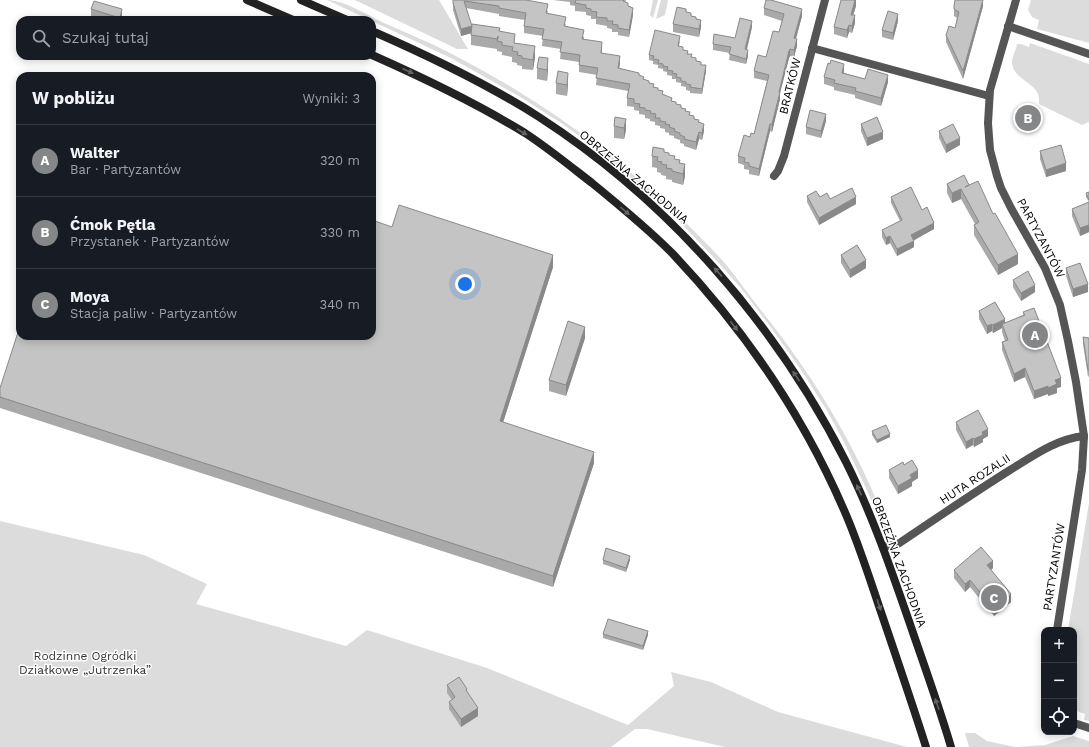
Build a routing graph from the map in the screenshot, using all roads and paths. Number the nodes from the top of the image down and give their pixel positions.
1 (247, 0) edge
2 (301, 0) edge
3 (825, 0) edge
4 (1016, 0) edge
5 (284, 16) edge
6 (338, 16) edge
7 (1008, 26) junction
8 (376, 33) edge
9 (812, 48) junction
10 (1089, 54) edge
11 (376, 57) edge
12 (989, 96) junction
13 (774, 176) dead end
14 (1084, 436) junction
15 (883, 547) junction
16 (1057, 627) edge
17 (1077, 724) edge
18 (1089, 728) edge
19 (950, 744) edge
20 (926, 747) edge

1 - 5 street
2 - 6 street
3 - 9 street, BRATKÓW
4 - 7 street, PARTYZANTÓW
7 - 10 street
7 - 12 street, PARTYZANTÓW
15 -> 8 street, OBRZEŻNA ZACHODNIA
9 - 12 street
9 - 13 street, BRATKÓW
11 -> 20 street
12 - 14 street, PARTYZANTÓW
14 - 15 street, HUTA ROZALII
14 - 16 street, PARTYZANTÓW
19 -> 15 street, OBRZEŻNA ZACHODNIA
17 - 18 street

